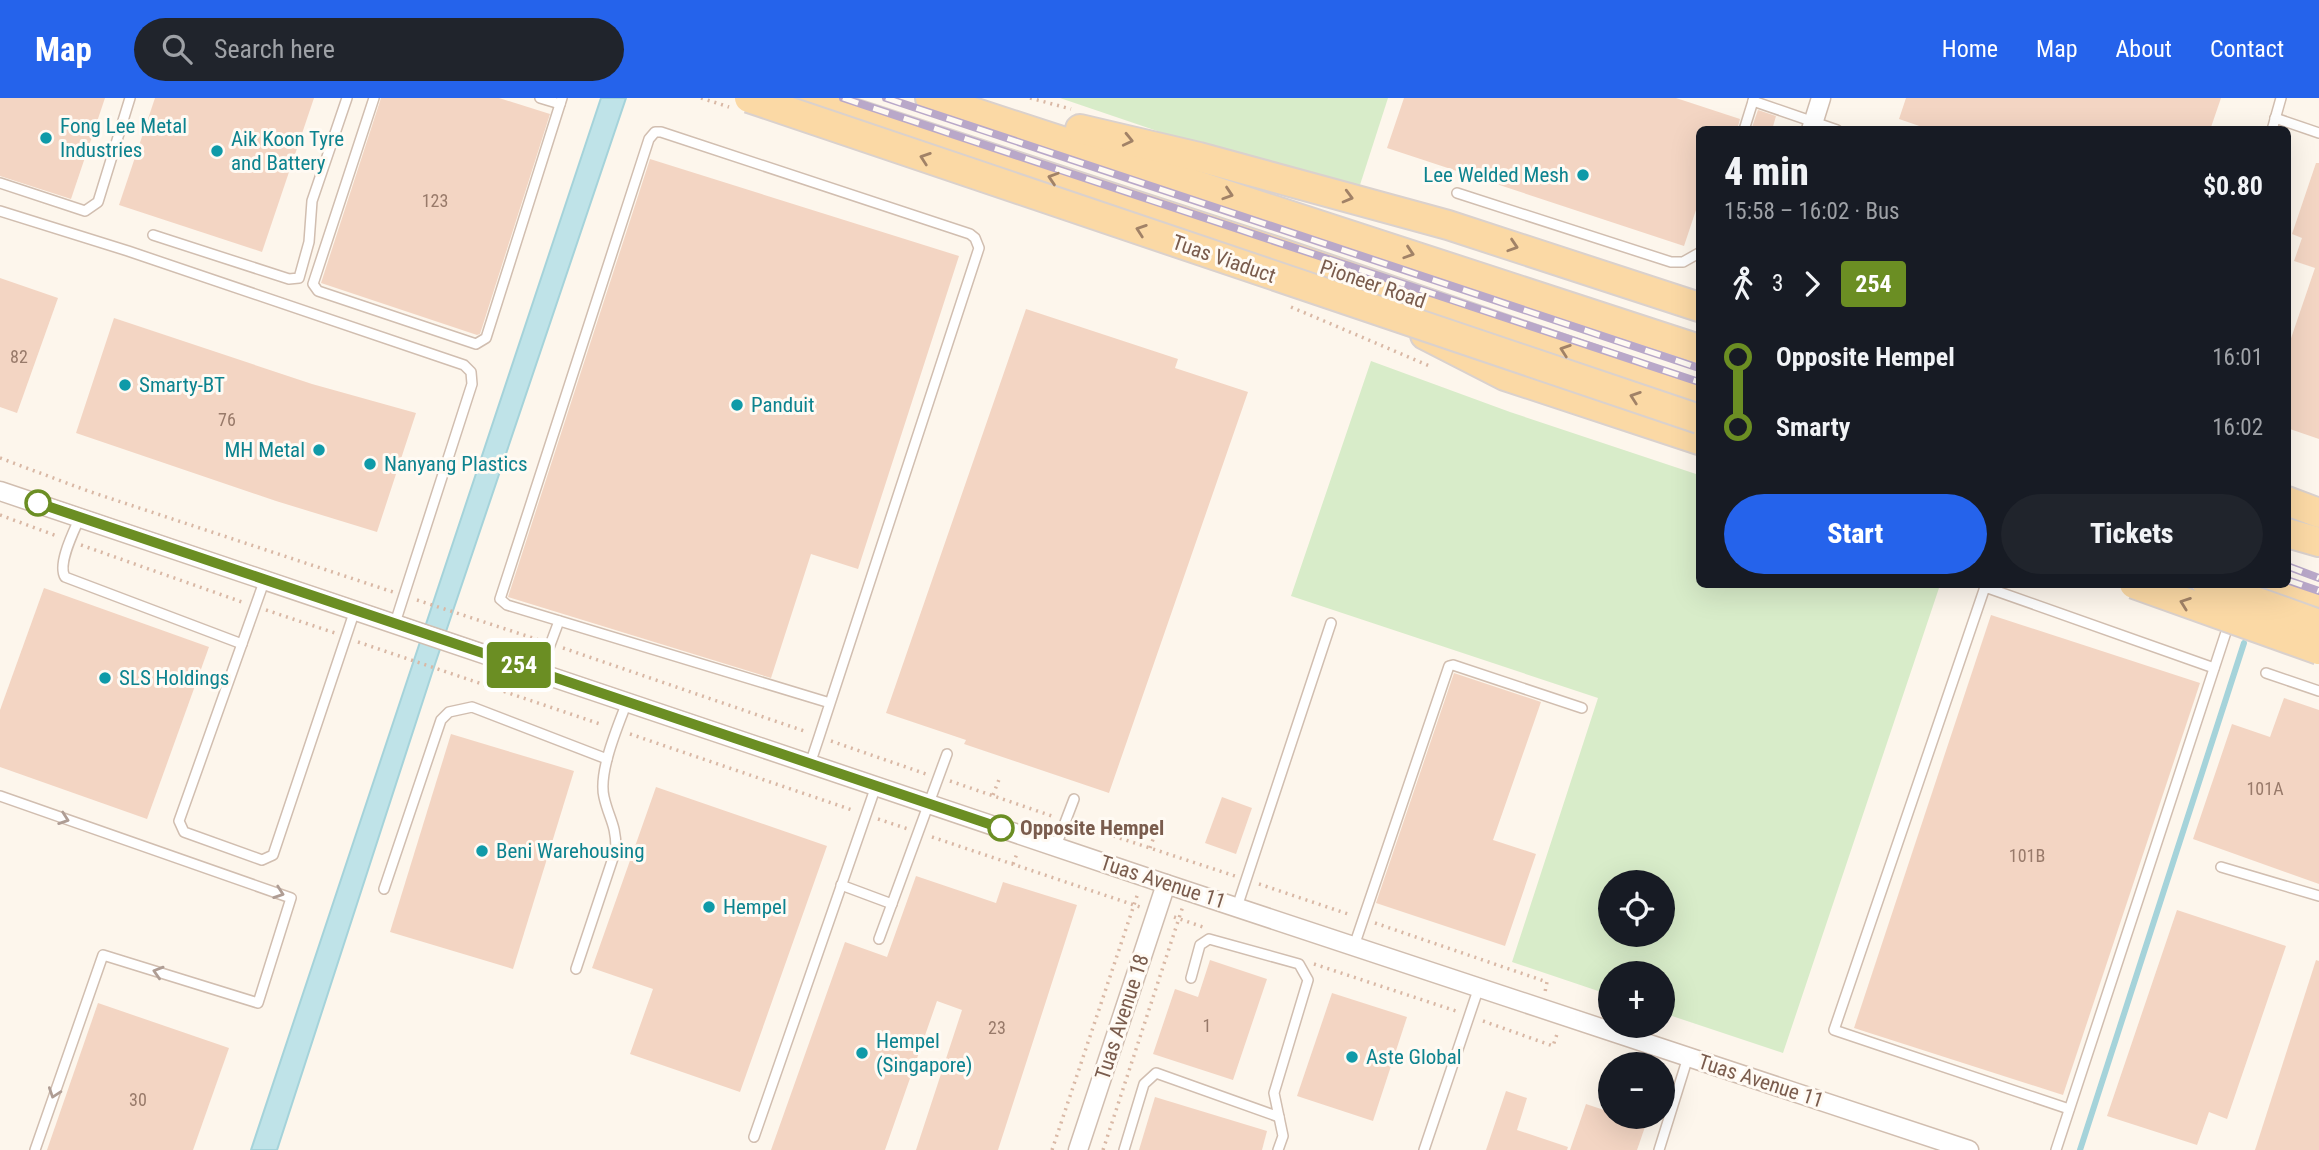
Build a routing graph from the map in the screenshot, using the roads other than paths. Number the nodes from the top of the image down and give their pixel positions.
1 (130, 98) edge
2 (347, 98) edge
3 (374, 98) edge
4 (541, 98) edge
5 (749, 98) edge
6 (807, 98) edge
7 (930, 98) edge
8 (966, 98) edge
9 (1821, 98) edge
10 (2281, 98) edge
11 (1753, 99) edge
12 (561, 101) edge
13 (2275, 118) junction
14 (1745, 126) edge
15 (1812, 126) edge
16 (2273, 126) edge
17 (2319, 133) edge
18 (0, 183) edge
19 (1457, 193) dead end
20 (0, 211) edge
21 (153, 235) dead end
22 (1281, 253) junction
23 (1696, 255) edge
24 (1696, 305) edge
25 (1696, 348) edge
26 (1696, 395) edge
27 (1696, 418) edge
28 (1696, 439) edge
29 (0, 491) edge
30 (2291, 502) edge
31 (2319, 513) edge
32 (80, 517) junction
33 (2291, 534) edge
34 (2319, 542) edge
35 (265, 579) junction
36 (1985, 588) edge
37 (1988, 588) edge
38 (2145, 588) edge
39 (2218, 588) edge
40 (2240, 588) edge
41 (2260, 588) edge
42 (2319, 609) edge
43 (355, 610) junction
44 (559, 621) junction
45 (395, 623) junction
46 (1331, 624) dead end
47 (2319, 624) edge
48 (242, 644) junction
49 (2319, 650) edge
50 (2214, 667) junction
51 (540, 672) junction
52 (2266, 673) dead end
53 (2319, 691) edge
54 (626, 702) junction
55 (830, 703) junction
56 (1582, 708) dead end
57 (947, 754) dead end
58 (607, 759) junction
59 (810, 764) junction
60 (876, 786) junction
61 (0, 796) edge
62 (1073, 799) dead end
63 (930, 804) junction
64 (1056, 846) junction
65 (2221, 867) dead end
66 (1166, 884) junction
67 (841, 886) junction
68 (384, 889) dead end
69 (2319, 896) edge
70 (892, 904) junction
71 (1237, 907) junction
72 (879, 939) dead end
73 (1354, 946) junction
74 (576, 969) dead end
75 (1191, 978) dead end
76 (1479, 987) junction
77 (1688, 1057) junction
78 (2069, 1109) junction
79 (1279, 1116) junction
80 (754, 1137) dead end
81 (1965, 1149) edge
82 (35, 1150) edge
83 (1078, 1150) edge
84 (1124, 1150) edge
85 (1278, 1150) edge
86 (1424, 1150) edge
87 (1658, 1150) edge
88 (2056, 1150) edge

1 - 18 lane
2 - 21 lane
3 - 12 lane
4 - 12 lane
27 -> 5 main road, Tuas Viaduct, bridge
22 -> 6 main road, Pioneer Road
7 -> 25 main road, Pioneer Road
8 -> 24 main road
9 - 15 street
10 - 13 lane
11 - 14 lane
11 - 15 lane
13 - 16 lane
13 - 17 lane
19 - 23 lane
20 - 45 lane
26 -> 22 main road, Pioneer Road
22 - 28 main road
29 - 32 street, Tuas Avenue 11
30 - 31 main road
32 - 35 street, Tuas Avenue 11
32 - 48 lane
33 - 34 main road
35 - 43 street, Tuas Avenue 11
35 - 48 lane
36 - 78 lane
37 - 50 lane
49 -> 38 main road, bridge
39 - 47 main road, bridge
40 - 50 lane
41 - 42 main road
43 - 45 street, Tuas Avenue 11
43 - 48 lane
44 - 51 lane
44 - 55 lane
44 - 55 lane
45 - 51 street, Tuas Avenue 11
46 - 71 lane
50 - 78 lane
51 - 54 street, Tuas Avenue 11
52 - 53 lane
54 - 58 lane
54 - 59 street, Tuas Avenue 11
55 - 59 lane
56 - 73 lane
57 - 63 lane
58 - 68 lane
58 - 74 lane
59 - 60 street, Tuas Avenue 11
60 - 63 street, Tuas Avenue 11
60 - 67 lane
61 -> 82 lane
62 - 64 lane
63 - 64 street, Tuas Avenue 11
63 - 70 lane
64 - 66 street, Tuas Avenue 11
65 - 69 lane
66 - 71 street, Tuas Avenue 11
66 - 83 street, Tuas Avenue 18
67 - 70 lane
67 - 80 lane
70 - 72 lane
71 - 73 street, Tuas Avenue 11
73 - 76 street, Tuas Avenue 11
75 - 79 lane
76 - 77 street, Tuas Avenue 11
76 - 86 lane
77 - 81 street, Tuas Avenue 11
77 - 87 lane
78 - 88 lane
79 - 84 lane
79 - 85 lane

